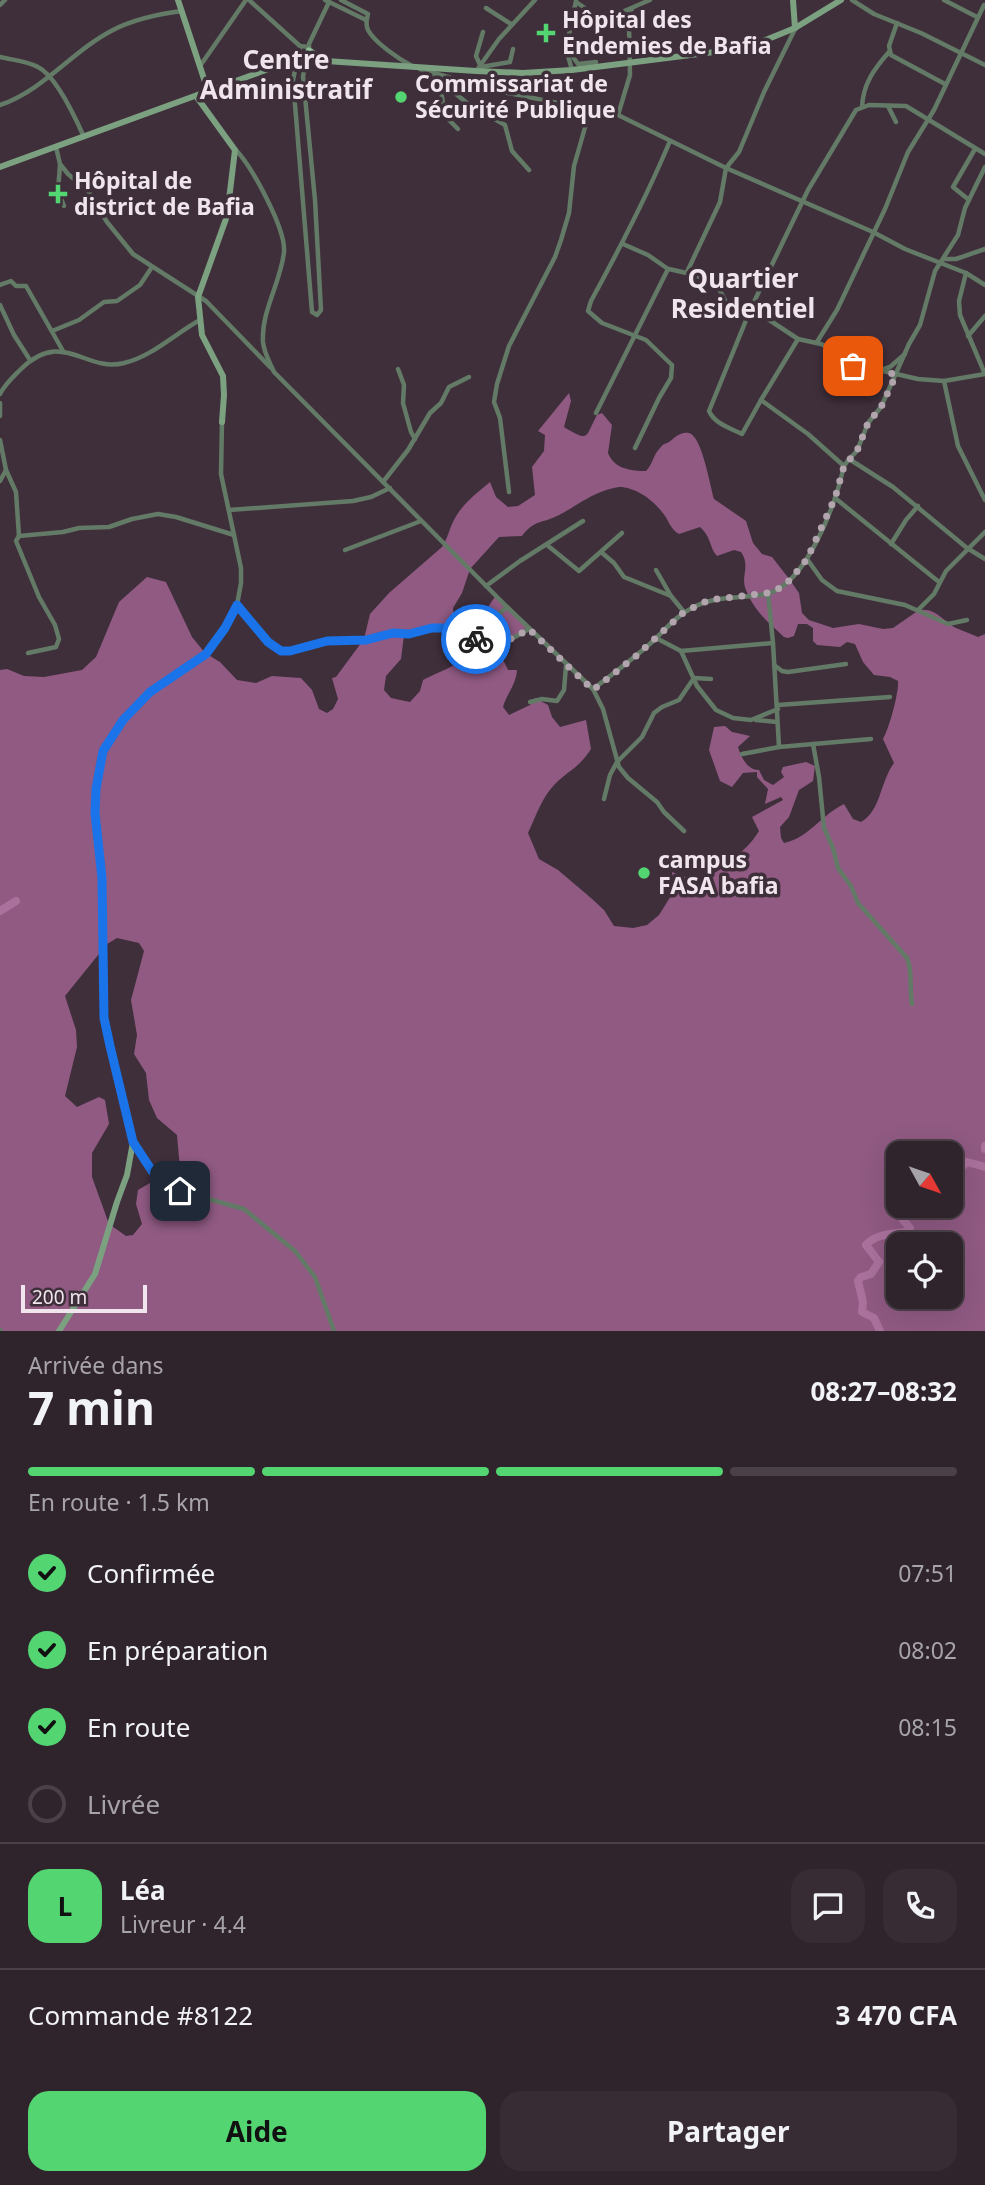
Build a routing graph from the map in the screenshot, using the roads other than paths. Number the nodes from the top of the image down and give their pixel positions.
1 (5, 0) edge
2 (178, 0) edge
3 (248, 0) edge
4 (650, 0) edge
5 (793, 0) edge
6 (852, 0) edge
7 (944, 0) edge
8 (978, 0) edge
9 (330, 1) edge
10 (344, 1) edge
11 (531, 1) edge
12 (576, 1) edge
13 (837, 1) edge
14 (0, 5) edge
15 (984, 6) edge
16 (486, 8) dead end
17 (632, 9) junction
18 (182, 11) junction
19 (977, 18) junction
20 (366, 20) junction
21 (897, 23) junction
22 (511, 24) junction
23 (795, 28) junction
24 (484, 32) dead end
25 (300, 46) junction
26 (513, 49) dead end
27 (566, 49) junction
28 (889, 52) junction
29 (308, 53) junction
30 (960, 53) junction
31 (0, 57) edge
32 (296, 59) junction
33 (324, 60) joint
34 (596, 62) dead end
35 (631, 62) junction
36 (410, 65) junction
37 (985, 65) edge
38 (200, 66) junction
39 (478, 69) junction
40 (572, 70) junction
41 (432, 74) junction
42 (50, 77) junction
43 (440, 83) junction
44 (946, 84) junction
45 (208, 91) junction
46 (196, 96) junction
47 (0, 105) edge
48 (887, 105) junction
49 (862, 107) junction
50 (590, 110) junction
51 (618, 115) junction
52 (929, 118) junction
53 (896, 122) dead end
54 (458, 129) dead end
55 (85, 137) junction
56 (670, 141) junction
57 (56, 147) junction
58 (975, 149) junction
59 (235, 150) junction
60 (985, 154) edge
61 (60, 164) junction
62 (0, 167) edge
63 (985, 167) edge
64 (726, 168) junction
65 (529, 170) dead end
66 (969, 200) junction
67 (803, 203) junction
68 (64, 206) dead end
69 (873, 232) junction
70 (623, 244) junction
71 (985, 249) edge
72 (940, 261) junction
73 (152, 267) junction
74 (668, 269) junction
75 (687, 272) junction
76 (966, 273) junction
77 (0, 285) edge
78 (985, 285) edge
79 (198, 297) junction
80 (0, 305) edge
81 (750, 310) junction
82 (985, 316) edge
83 (200, 320) junction
84 (52, 331) junction
85 (628, 335) junction
86 (636, 335) junction
87 (968, 336) junction
88 (798, 339) junction
89 (817, 342) junction
90 (630, 344) junction
91 (63, 351) junction
92 (906, 354) junction
93 (847, 359) junction
94 (30, 360) junction
95 (398, 369) dead end
96 (881, 370) junction
97 (274, 372) junction
98 (985, 374) edge
99 (896, 375) junction
100 (469, 377) dead end
101 (864, 380) dead end
102 (944, 381) junction
103 (0, 394) edge
104 (761, 400) junction
105 (0, 403) edge
106 (596, 413) dead end
107 (0, 416) edge
108 (222, 422) joint
109 (415, 439) junction
110 (0, 440) edge
111 (0, 446) edge
112 (635, 448) dead end
113 (849, 459) junction
114 (844, 466) junction
115 (6, 470) junction
116 (0, 481) edge
117 (383, 482) junction
118 (390, 488) junction
119 (509, 492) dead end
120 (835, 498) junction
121 (985, 500) edge
122 (918, 506) junction
123 (229, 510) junction
124 (421, 521) junction
125 (583, 521) dead end
126 (985, 532) edge
127 (622, 533) dead end
128 (234, 535) junction
129 (19, 536) junction
130 (891, 544) junction
131 (547, 545) junction
132 (967, 548) junction
133 (345, 550) dead end
134 (600, 552) junction
135 (807, 559) junction
136 (985, 559) edge
137 (656, 570) dead end
138 (939, 582) junction
139 (486, 586) junction
140 (768, 593) junction
141 (671, 596) junction
142 (237, 605) junction
143 (507, 607) junction
144 (918, 610) junction
145 (684, 612) junction
146 (967, 620) dead end
147 (464, 629) junction
148 (529, 629) junction
149 (656, 638) junction
150 (774, 642) junction
151 (681, 651) junction
152 (28, 653) dead end
153 (846, 664) dead end
154 (774, 665) junction
155 (566, 666) junction
156 (694, 678) junction
157 (710, 679) dead end
158 (593, 690) junction
159 (890, 697) dead end
160 (530, 702) dead end
161 (778, 707) junction
162 (751, 720) junction
163 (777, 722) junction
164 (871, 739) dead end
165 (813, 744) junction
166 (779, 747) junction
167 (742, 754) dead end
168 (617, 762) junction
169 (604, 799) dead end
170 (684, 831) dead end
171 (912, 1004) dead end
172 (133, 1142) junction
173 (59, 1331) edge
174 (334, 1331) edge

1 - 14 street
2 - 18 main road
3 - 25 street
3 - 38 street
4 - 17 street
5 - 23 main road
6 - 21 street
7 - 19 street
8 - 15 street
9 - 20 street
9 - 29 street
10 - 20 street
11 - 22 street
12 - 17 street
12 - 27 street
13 - 23 main road
15 - 19 street
16 - 22 street
17 - 35 street
18 - 38 main road
18 - 42 street
19 - 30 street
20 - 36 street
21 - 28 street
21 - 30 street
22 - 39 street
23 - 35 main road
23 - 64 street
24 - 39 street
25 - 29 street
25 - 32 street
26 - 39 street
27 - 34 street
27 - 40 street
28 - 44 street
28 - 49 street
29 - 32 main road
29 - 32 street
29 - 33 main road
30 - 37 street
30 - 44 street
31 - 42 street
32 - 45 main road
33 - 36 main road
35 - 40 main road
35 - 51 street
36 - 39 main road
36 - 41 street
38 - 45 main road
39 - 40 main road
41 - 43 street
41 - 50 street
42 - 47 street
42 - 55 street
43 - 54 street
43 - 65 street
44 - 52 street
45 - 46 main road
46 - 55 main road
46 - 59 main road
48 - 49 street
48 - 52 street
48 - 53 street
49 - 67 street
50 - 51 street
50 - 119 street
51 - 56 street
52 - 58 street
52 - 69 street
55 - 57 main road
56 - 64 street
56 - 70 street
57 - 61 street
57 - 62 main road
58 - 60 street
58 - 66 street
59 - 79 main road
59 - 97 street
61 - 68 street
61 - 73 street
63 - 66 street
64 - 67 street
64 - 75 street
66 - 72 street
67 - 69 street
67 - 81 street
69 - 72 street
69 - 89 street
70 - 74 street
70 - 85 street
71 - 72 street
72 - 76 street
72 - 92 street
73 - 79 street
73 - 84 street
74 - 75 street
74 - 86 street
75 - 81 street
76 - 78 street
76 - 87 street
77 - 84 street
79 - 83 main road
79 - 97 street
80 - 94 street
81 - 88 street
81 - 104 street
82 - 87 street
83 - 91 street
83 - 108 main road
84 - 91 street
85 - 86 street
85 - 90 street
86 - 90 street
86 - 112 street
87 - 98 street
88 - 89 street
88 - 104 street
89 - 93 street
90 - 106 street
91 - 94 street
92 - 96 street
92 - 99 street
93 - 96 street
93 - 101 street
94 - 103 street
95 - 109 street
96 - 99 street
97 - 117 street
98 - 102 street
99 - 102 street
99 - 113 street
100 - 109 street
102 - 121 street
104 - 114 street
105 - 107 street
108 - 123 street
109 - 117 street
110 - 111 street
111 - 115 street
113 - 114 street
113 - 122 street
114 - 120 street
115 - 116 street
115 - 129 street
117 - 118 street
118 - 123 street
118 - 124 street
120 - 130 street
120 - 135 street
122 - 130 street
122 - 132 street
123 - 128 street
124 - 133 street
124 - 139 street
125 - 131 street
126 - 132 street
127 - 134 street
128 - 129 street
128 - 142 street
129 - 152 street
130 - 138 street
131 - 134 street
131 - 139 street
132 - 136 street
132 - 138 street
134 - 141 street
135 - 140 street
135 - 144 street
137 - 141 street
138 - 144 street
139 - 143 street
140 - 145 street
140 - 150 street
141 - 145 street
142 - 147 street
142 - 172 street
143 - 147 street
143 - 148 street
144 - 146 street
145 - 149 street
147 - 148 street
148 - 155 street
149 - 151 street
149 - 158 street
150 - 151 street
150 - 154 street
151 - 156 street
153 - 154 street
154 - 161 street
155 - 158 street
155 - 160 street
156 - 157 street
156 - 162 street
156 - 168 street
158 - 168 street
159 - 161 street
161 - 162 street
161 - 163 street
162 - 163 street
163 - 166 street
164 - 165 street
165 - 166 street
165 - 171 street
166 - 167 street
168 - 169 street
168 - 170 street
172 - 173 main road
172 - 174 street

